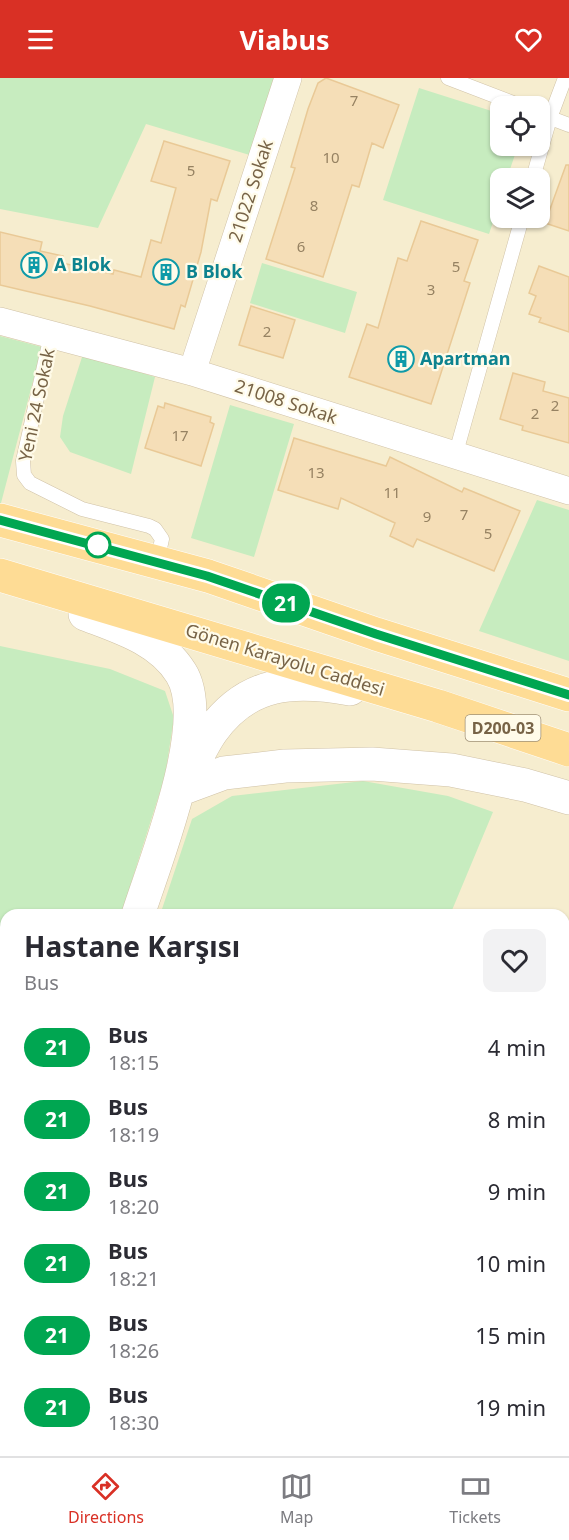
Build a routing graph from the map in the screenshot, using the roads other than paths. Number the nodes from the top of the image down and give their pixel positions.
1 (288, 78) edge
2 (448, 78) edge
3 (566, 78) edge
4 (495, 96) edge
5 (550, 107) edge
6 (550, 118) edge
7 (569, 125) edge
8 (519, 228) edge
9 (0, 321) edge
10 (51, 335) junction
11 (192, 372) junction
12 (455, 456) junction
13 (569, 491) edge
14 (0, 520) edge
15 (157, 562) junction
16 (0, 577) edge
17 (569, 695) edge
18 (438, 706) junction
19 (569, 750) edge
20 (178, 790) junction
21 (569, 798) edge
22 (140, 909) edge

1 - 11 street, 21022 Sokak
2 - 4 lane
3 - 5 lane
6 - 7 lane
8 - 12 lane
9 - 10 street, 21008 Sokak
10 - 11 street, 21008 Sokak
10 - 15 lane, Yeni 24 Sokak
11 - 12 street, 21008 Sokak
12 - 13 street, 21008 Sokak
14 - 15 highway
15 - 17 highway
16 - 18 highway, Gönen Karayolu Caddesi / D200-03
16 - 20 street
18 - 19 highway, Gönen Karayolu Caddesi / D200-03
18 - 20 street
20 - 21 street
20 - 22 street

